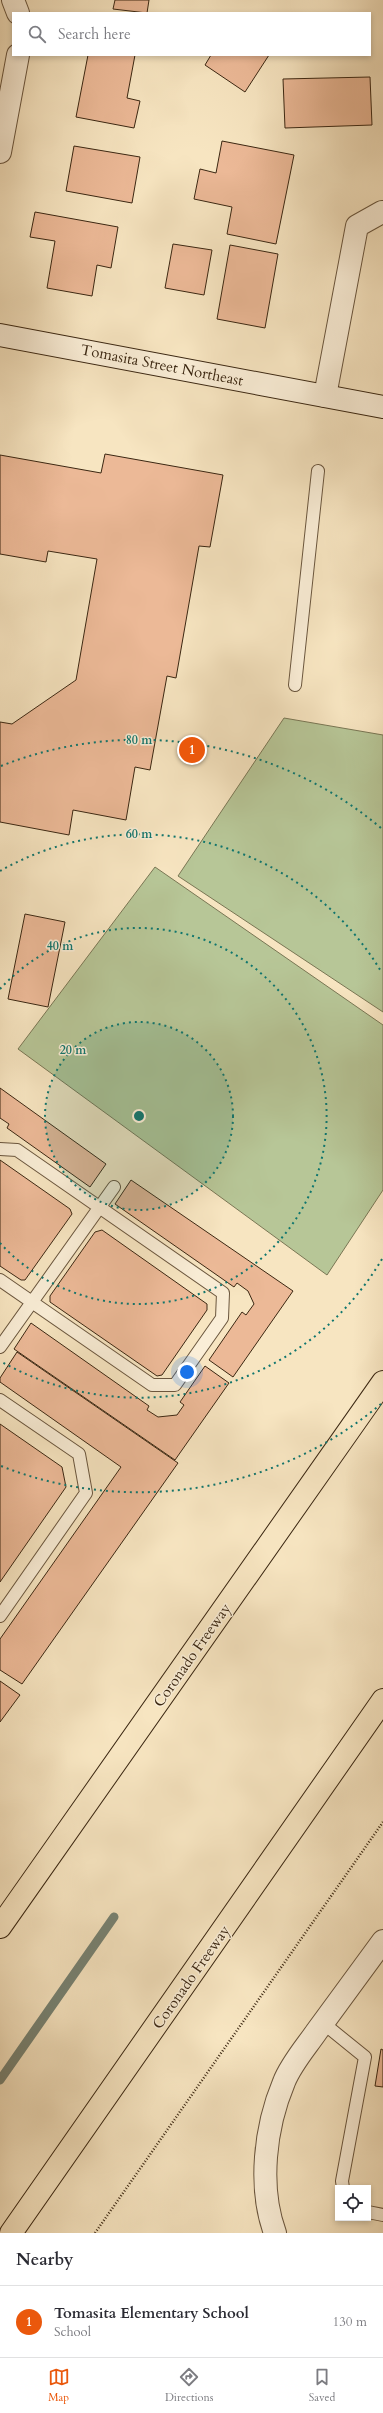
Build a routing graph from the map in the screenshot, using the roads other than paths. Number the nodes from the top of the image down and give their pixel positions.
1 (13, 0) edge
2 (18, 12) edge
3 (18, 56) edge
4 (0, 152) edge
5 (382, 212) edge
6 (0, 335) edge
7 (325, 396) junction
8 (383, 407) edge
9 (318, 471) dead end
10 (295, 685) dead end
11 (0, 1149) edge
12 (114, 1187) dead end
13 (100, 1206) junction
14 (0, 1280) edge
15 (32, 1302) junction
16 (0, 1347) edge
17 (383, 1382) edge
18 (0, 1400) edge
19 (0, 1616) edge
20 (383, 1700) edge
21 (0, 1927) edge
22 (383, 1941) edge
23 (323, 2023) junction
24 (343, 2185) edge
25 (371, 2212) edge
26 (383, 2214) edge
27 (11, 2233) edge
28 (275, 2233) edge

1 - 2 street
3 - 4 street
5 - 7 street
6 - 7 street, Tomasita Street Northeast
7 - 8 street, Tomasita Street Northeast
9 - 10 lane
11 - 13 lane
12 - 13 lane
13 - 15 lane
13 - 15 lane
14 - 15 lane
15 - 16 lane
17 - 21 highway, Coronado Freeway
18 - 19 lane
20 - 27 highway, Coronado Freeway
22 - 23 street
23 - 24 lane
23 - 28 street
25 - 26 lane

